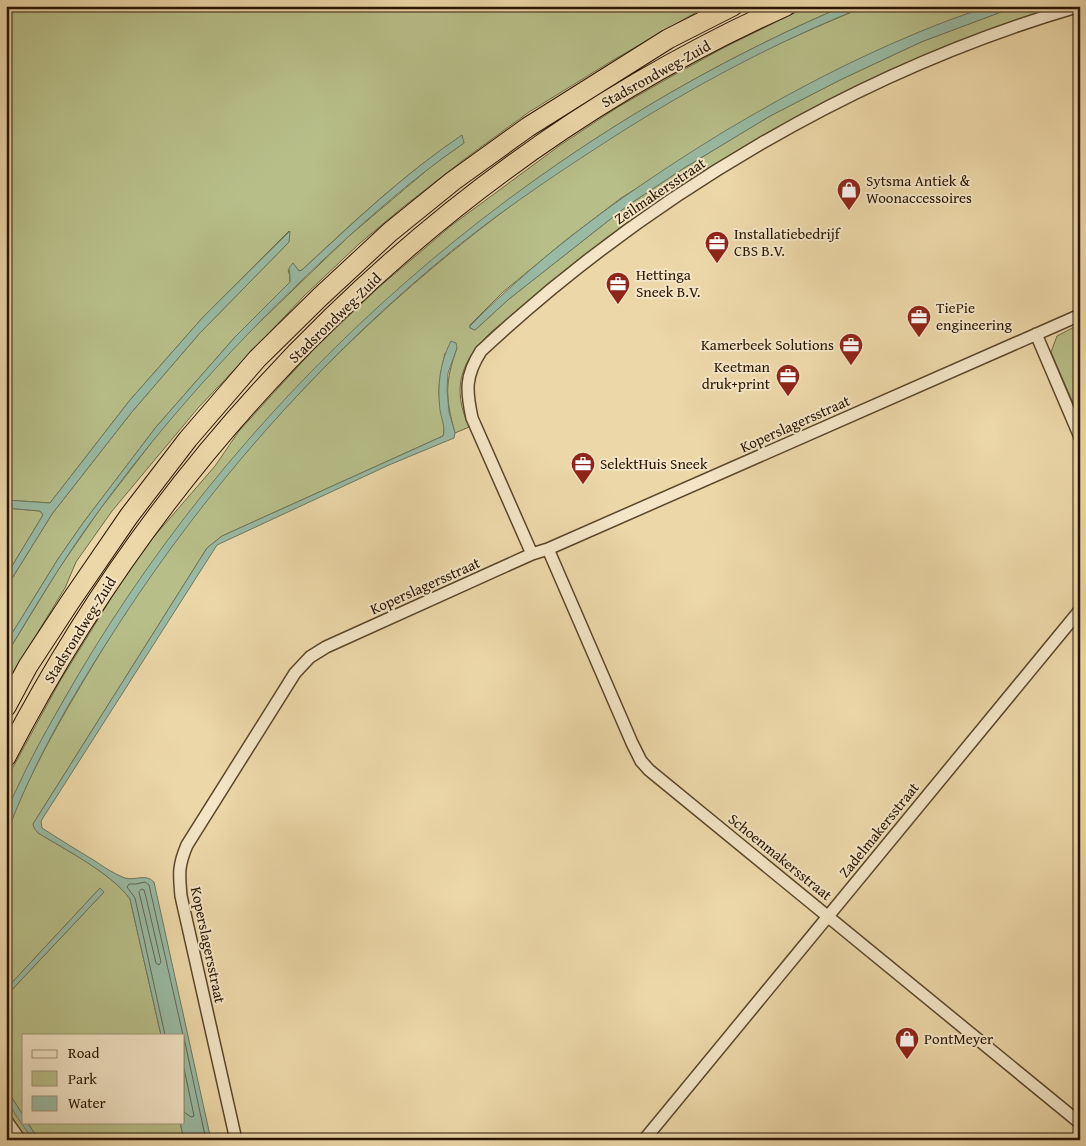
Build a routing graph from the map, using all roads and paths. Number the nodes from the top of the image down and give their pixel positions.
1 (733, 6) edge
2 (786, 6) edge
3 (1080, 6) edge
4 (1080, 315) edge
5 (1036, 334) junction
6 (1080, 437) edge
7 (548, 550) junction
8 (532, 554) junction
9 (1080, 610) edge
10 (6, 707) edge
11 (6, 757) edge
12 (828, 916) junction
13 (6, 1120) edge
14 (1080, 1123) edge
15 (20, 1140) edge
16 (236, 1140) edge
17 (644, 1140) edge

1 - 10 highway, Stadsrondweg-Zuid
2 - 11 highway, Stadsrondweg-Zuid
3 - 8 street, Zeilmakersstraat
4 - 5 street, Koperslagersstraat
5 - 6 street
5 - 7 street, Koperslagersstraat
7 - 8 street, Koperslagersstraat
7 - 12 street, Schoenmakersstraat
8 - 16 street, Koperslagersstraat
9 - 12 street, Zadelmakersstraat
12 - 14 street, Schoenmakersstraat
12 - 17 street, Zadelmakersstraat
13 - 15 street

